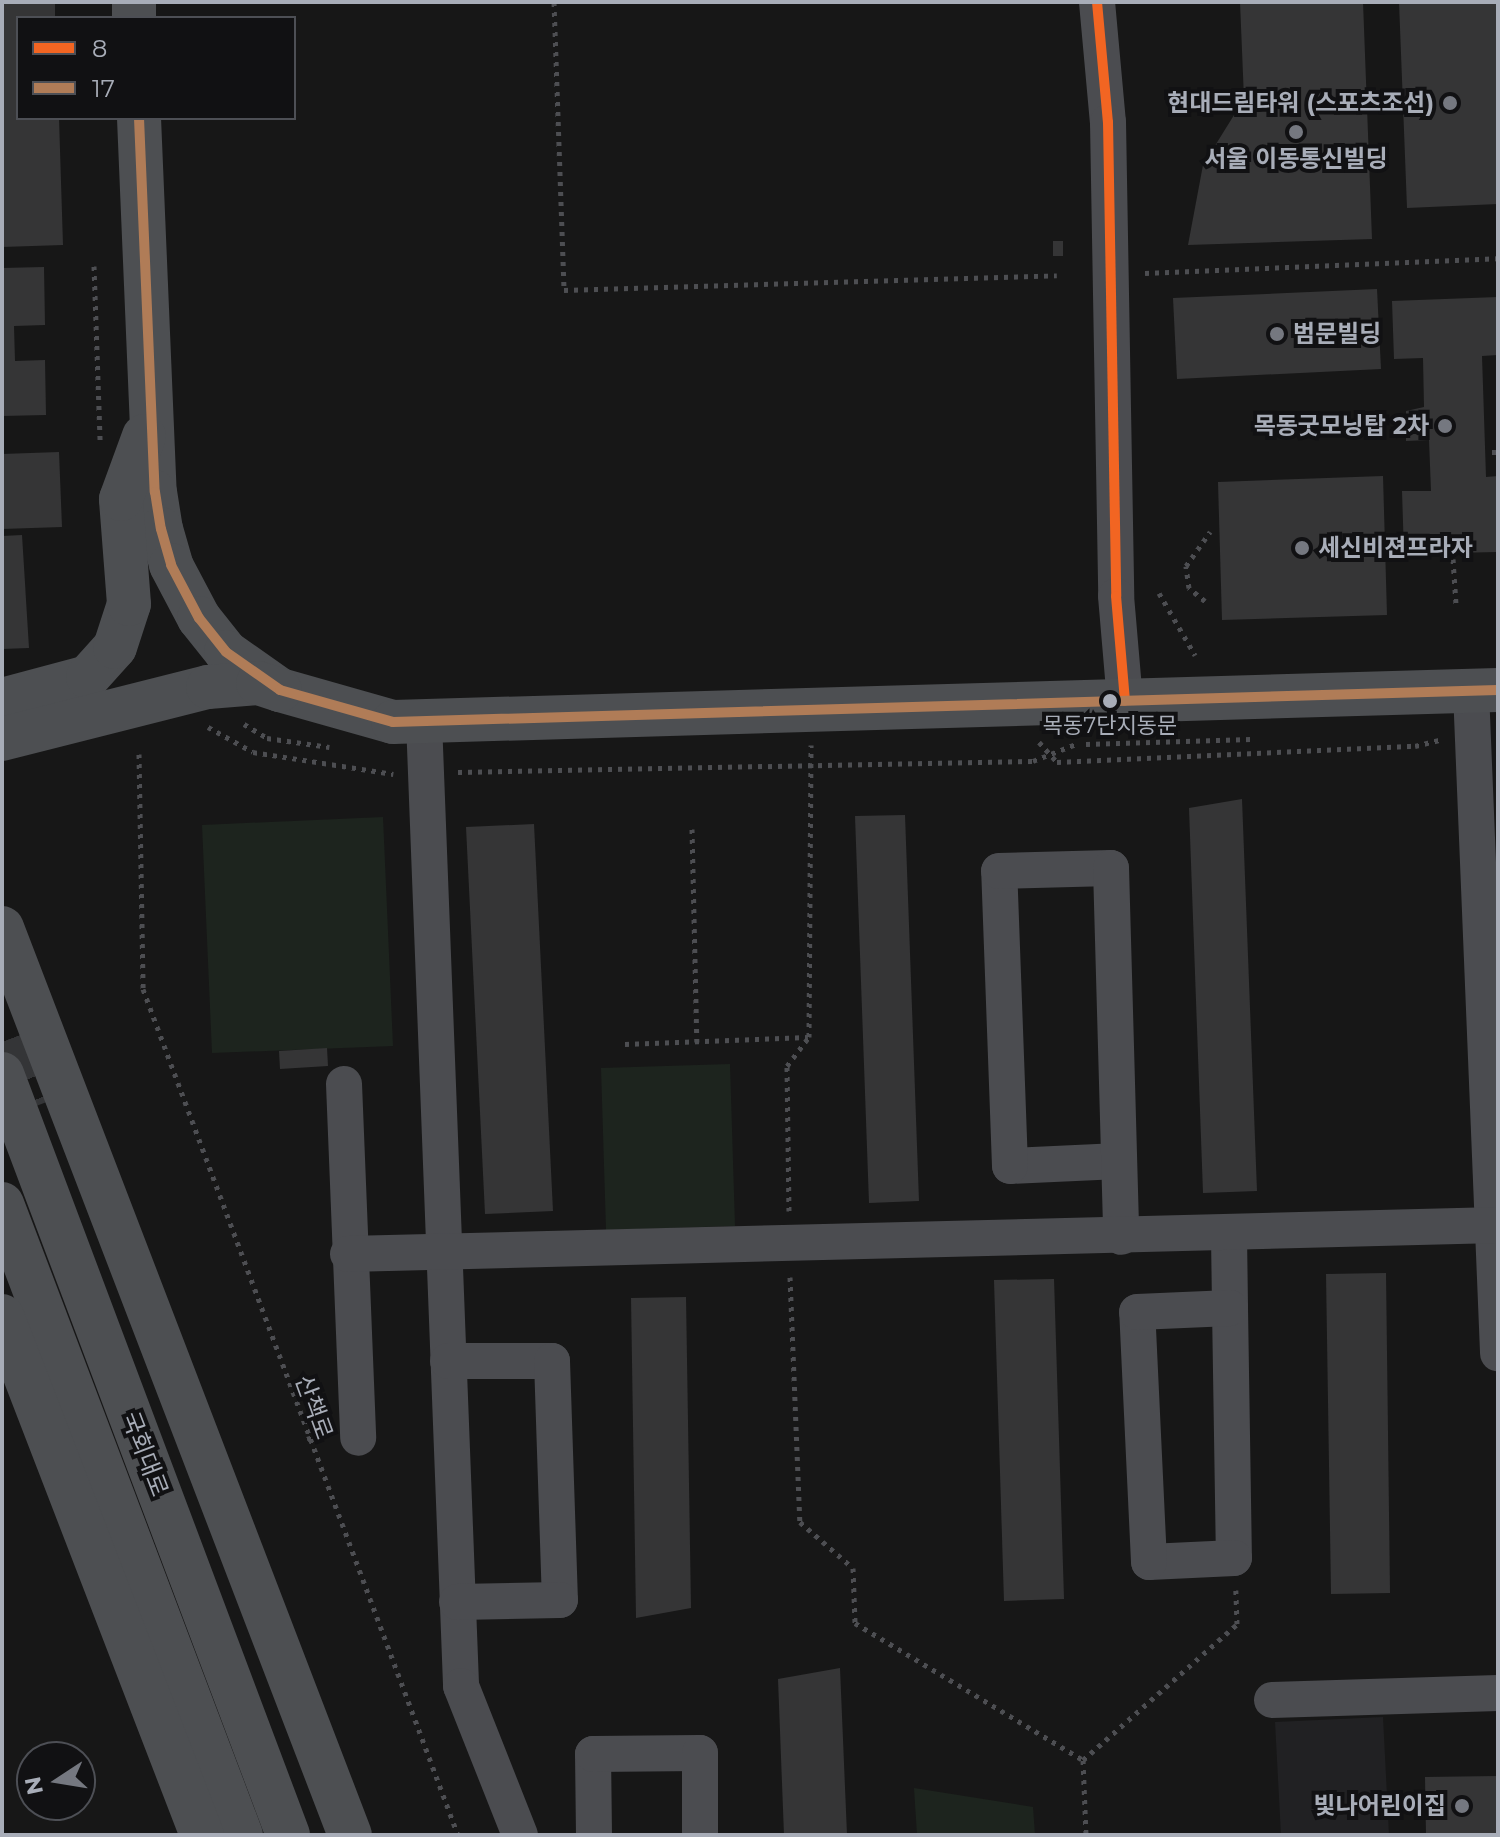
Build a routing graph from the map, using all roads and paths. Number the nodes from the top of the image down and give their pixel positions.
1 (554, 2) edge
2 (1097, 2) edge
3 (139, 120) edge
4 (1498, 258) edge
5 (1112, 274) junction
6 (1057, 275) dead end
7 (152, 415) junction
8 (1210, 532) dead end
9 (1453, 559) dead end
10 (1159, 593) dead end
11 (1205, 601) dead end
12 (1456, 604) dead end
13 (1195, 655) dead end
14 (280, 690) junction
15 (1484, 691) edge
16 (2, 700) edge
17 (1125, 701) junction
18 (811, 710) junction
19 (197, 721) dead end
20 (424, 721) junction
21 (1266, 738) dead end
22 (2, 739) edge
23 (139, 754) dead end
24 (811, 767) junction
25 (444, 772) dead end
26 (395, 784) dead end
27 (692, 829) dead end
28 (2, 928) edge
29 (809, 1037) junction
30 (697, 1042) junction
31 (625, 1044) dead end
32 (2, 1074) tunnel mouth
33 (344, 1084) dead end
34 (1119, 1161) junction
35 (2, 1204) edge
36 (1495, 1225) edge
37 (1229, 1235) junction
38 (1121, 1237) junction
39 (789, 1244) junction
40 (444, 1252) junction
41 (348, 1254) junction
42 (1230, 1308) junction
43 (2, 1316) edge
44 (1498, 1353) edge
45 (448, 1361) junction
46 (358, 1438) dead end
47 (1234, 1558) junction
48 (457, 1602) junction
49 (1498, 1693) edge
50 (1272, 1700) dead end
51 (1083, 1760) junction
52 (202, 1835) edge
53 (241, 1835) edge
54 (288, 1835) edge
55 (350, 1835) edge
56 (458, 1835) edge
57 (520, 1835) edge
58 (594, 1835) edge
59 (700, 1835) edge
60 (1086, 1835) edge

1 - 6 path
2 - 5 street
3 - 7 main road
4 - 5 path
5 - 17 street
7 - 14 main road
7 - 16 main road
8 - 11 path
9 - 12 path
10 - 13 path
14 - 20 main road
14 - 22 main road
15 - 17 main road
15 - 36 street
17 - 18 main road
18 - 20 main road
18 - 24 path
19 - 26 path
20 - 40 street
21 - 24 path
23 - 56 path, 산책로
24 - 25 path
24 - 29 path
27 - 30 path
28 - 55 main road
29 - 30 path
29 - 39 path
30 - 31 path
32 - 54 main road, 국회대로
33 - 41 street
34 - 34 street
34 - 38 street
35 - 53 main road, 국회대로
36 - 37 street
36 - 44 street
37 - 38 street
37 - 42 street
38 - 39 street
39 - 40 street
39 - 51 path
40 - 41 street
40 - 45 street
41 - 46 street
42 - 47 street
42 - 47 street
43 - 52 main road
45 - 48 street
45 - 48 street
47 - 51 path
48 - 57 street
49 - 50 street
51 - 60 path
58 - 59 street

